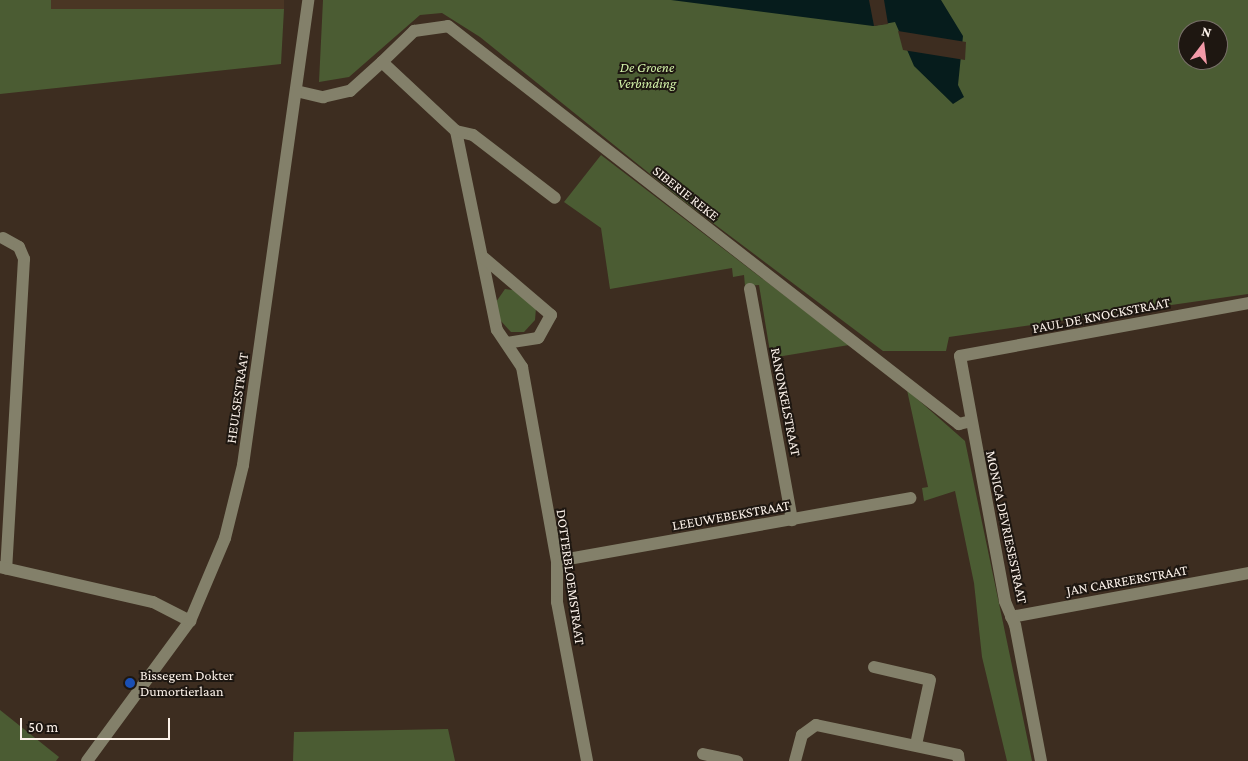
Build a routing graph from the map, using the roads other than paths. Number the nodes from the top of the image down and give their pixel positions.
1 (308, 0) edge
2 (382, 62) junction
3 (296, 91) junction
4 (456, 131) junction
5 (555, 198) dead end
6 (3, 238) dead end
7 (484, 258) junction
8 (750, 289) dead end
9 (1248, 303) edge
10 (506, 344) junction
11 (960, 356) joint
12 (971, 421) junction
13 (910, 498) dead end
14 (792, 520) junction
15 (557, 561) junction
16 (3, 568) edge
17 (1248, 573) edge
18 (1011, 617) junction
19 (190, 621) junction
20 (874, 667) dead end
21 (916, 745) junction
22 (704, 754) dead end
23 (87, 761) edge
24 (587, 761) edge
25 (737, 761) edge
26 (795, 761) edge
27 (959, 761) edge
28 (1041, 761) edge

1 - 3 street, HEULSESTRAAT
2 - 3 street
2 - 4 street
2 - 12 street, SIBERIE REKE
3 - 19 street, HEULSESTRAAT
4 - 5 street
4 - 7 street, DOTTERBLOEMSTRAAT
6 - 16 street
7 - 10 street, DOTTERBLOEMSTRAAT
7 - 10 street
8 - 14 street, RANONKELSTRAAT
9 - 11 street, PAUL DE KNOCKSTRAAT
10 - 15 street, DOTTERBLOEMSTRAAT
11 - 12 street, MONICA DEVRIESESTRAAT
12 - 18 street, MONICA DEVRIESESTRAAT
13 - 14 street, LEEUWEBEKSTRAAT
14 - 15 street, LEEUWEBEKSTRAAT
15 - 24 street, DOTTERBLOEMSTRAAT
16 - 19 street
17 - 18 street, JAN CARREERSTRAAT
18 - 28 street, MONICA DEVRIESESTRAAT
19 - 23 street, HEULSESTRAAT
20 - 21 street
21 - 26 street
21 - 27 street
22 - 25 street

